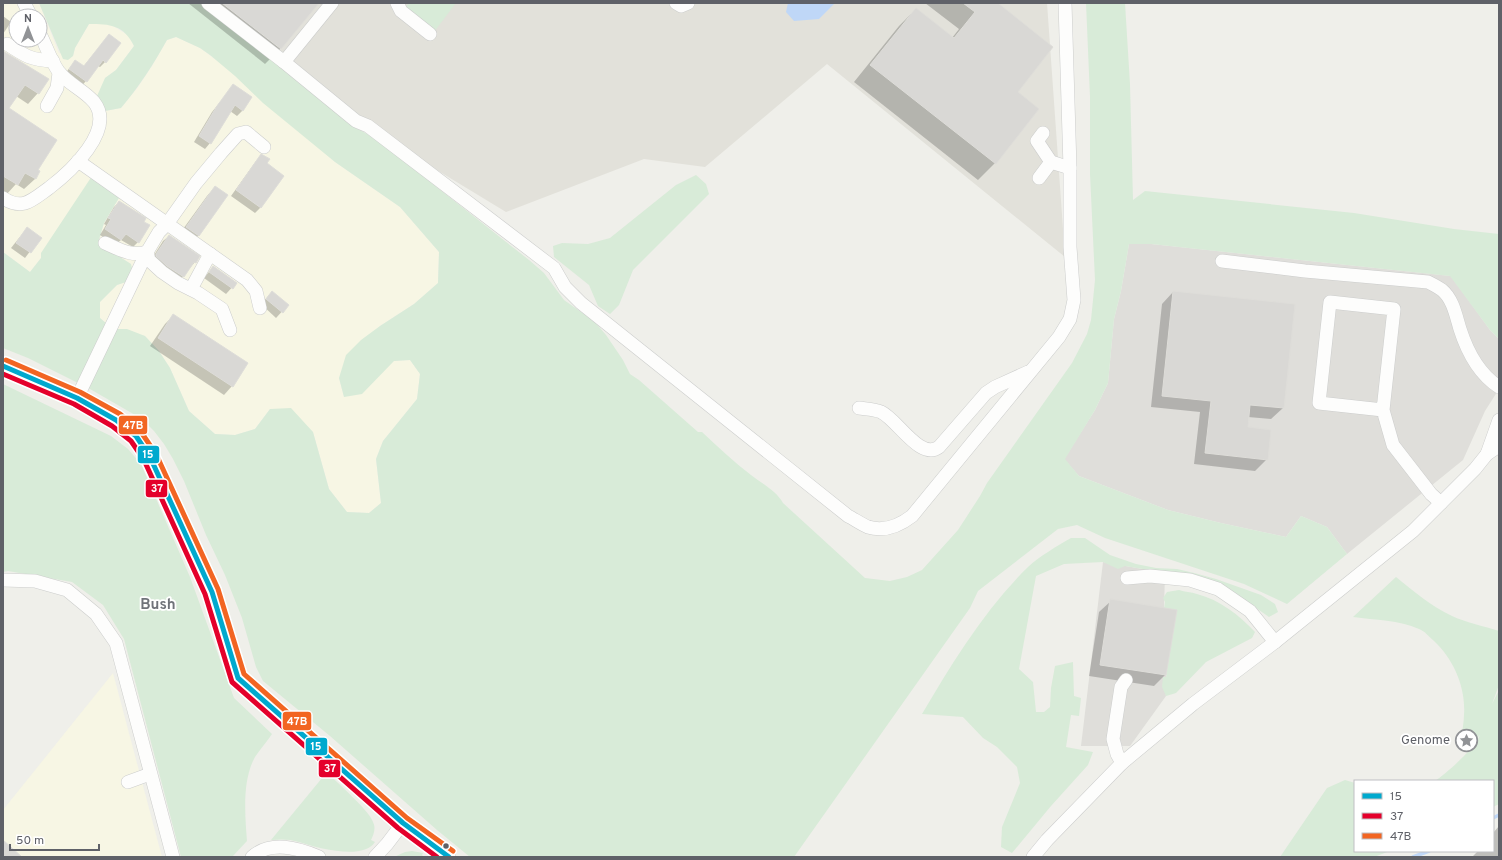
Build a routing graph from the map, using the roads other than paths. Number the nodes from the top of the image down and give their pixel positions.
1 (208, 3) edge
2 (332, 3) edge
3 (397, 3) edge
4 (676, 3) edge
5 (688, 3) edge
6 (1065, 3) edge
7 (430, 34) dead end
8 (7, 44) dead end
9 (47, 48) edge
10 (284, 62) junction
11 (56, 67) junction
12 (48, 106) dead end
13 (1043, 133) dead end
14 (264, 147) dead end
15 (78, 161) junction
16 (1051, 162) junction
17 (1070, 168) junction
18 (1039, 178) dead end
19 (3, 198) edge
20 (168, 224) junction
21 (105, 242) dead end
22 (147, 252) junction
23 (210, 254) junction
24 (1222, 261) dead end
25 (191, 290) junction
26 (260, 308) dead end
27 (230, 330) dead end
28 (3, 366) edge
29 (1032, 370) junction
30 (1499, 388) edge
31 (77, 398) junction
32 (859, 408) dead end
33 (1383, 410) junction
34 (1499, 420) edge
35 (1499, 446) edge
36 (1487, 454) junction
37 (1441, 503) junction
38 (1127, 578) dead end
39 (3, 580) edge
40 (1275, 642) junction
41 (1126, 680) dead end
42 (1122, 764) junction
43 (150, 774) junction
44 (128, 782) dead end
45 (403, 823) junction
46 (173, 857) edge
47 (252, 857) edge
48 (319, 857) edge
49 (375, 857) edge
50 (449, 857) edge
51 (1033, 857) edge

1 - 10 street
2 - 10 street
3 - 7 street
4 - 5 street
6 - 17 street
8 - 11 street
9 - 11 street
10 - 29 street
11 - 12 street
11 - 15 street
13 - 16 street
14 - 20 street
15 - 19 street
15 - 20 street
16 - 17 street
16 - 18 street
17 - 29 street
20 - 22 street
20 - 23 street
21 - 22 street
22 - 25 street
22 - 31 street
23 - 25 street
23 - 26 street
24 - 30 street
25 - 27 street
28 - 31 street
29 - 32 street
31 - 45 street
33 - 33 street
33 - 37 street
34 - 36 street
35 - 36 street
36 - 37 street
37 - 40 street
38 - 40 street
39 - 43 street
40 - 42 street
41 - 42 street
42 - 51 street
43 - 44 street
43 - 46 street
45 - 49 street
45 - 50 street
47 - 48 street

